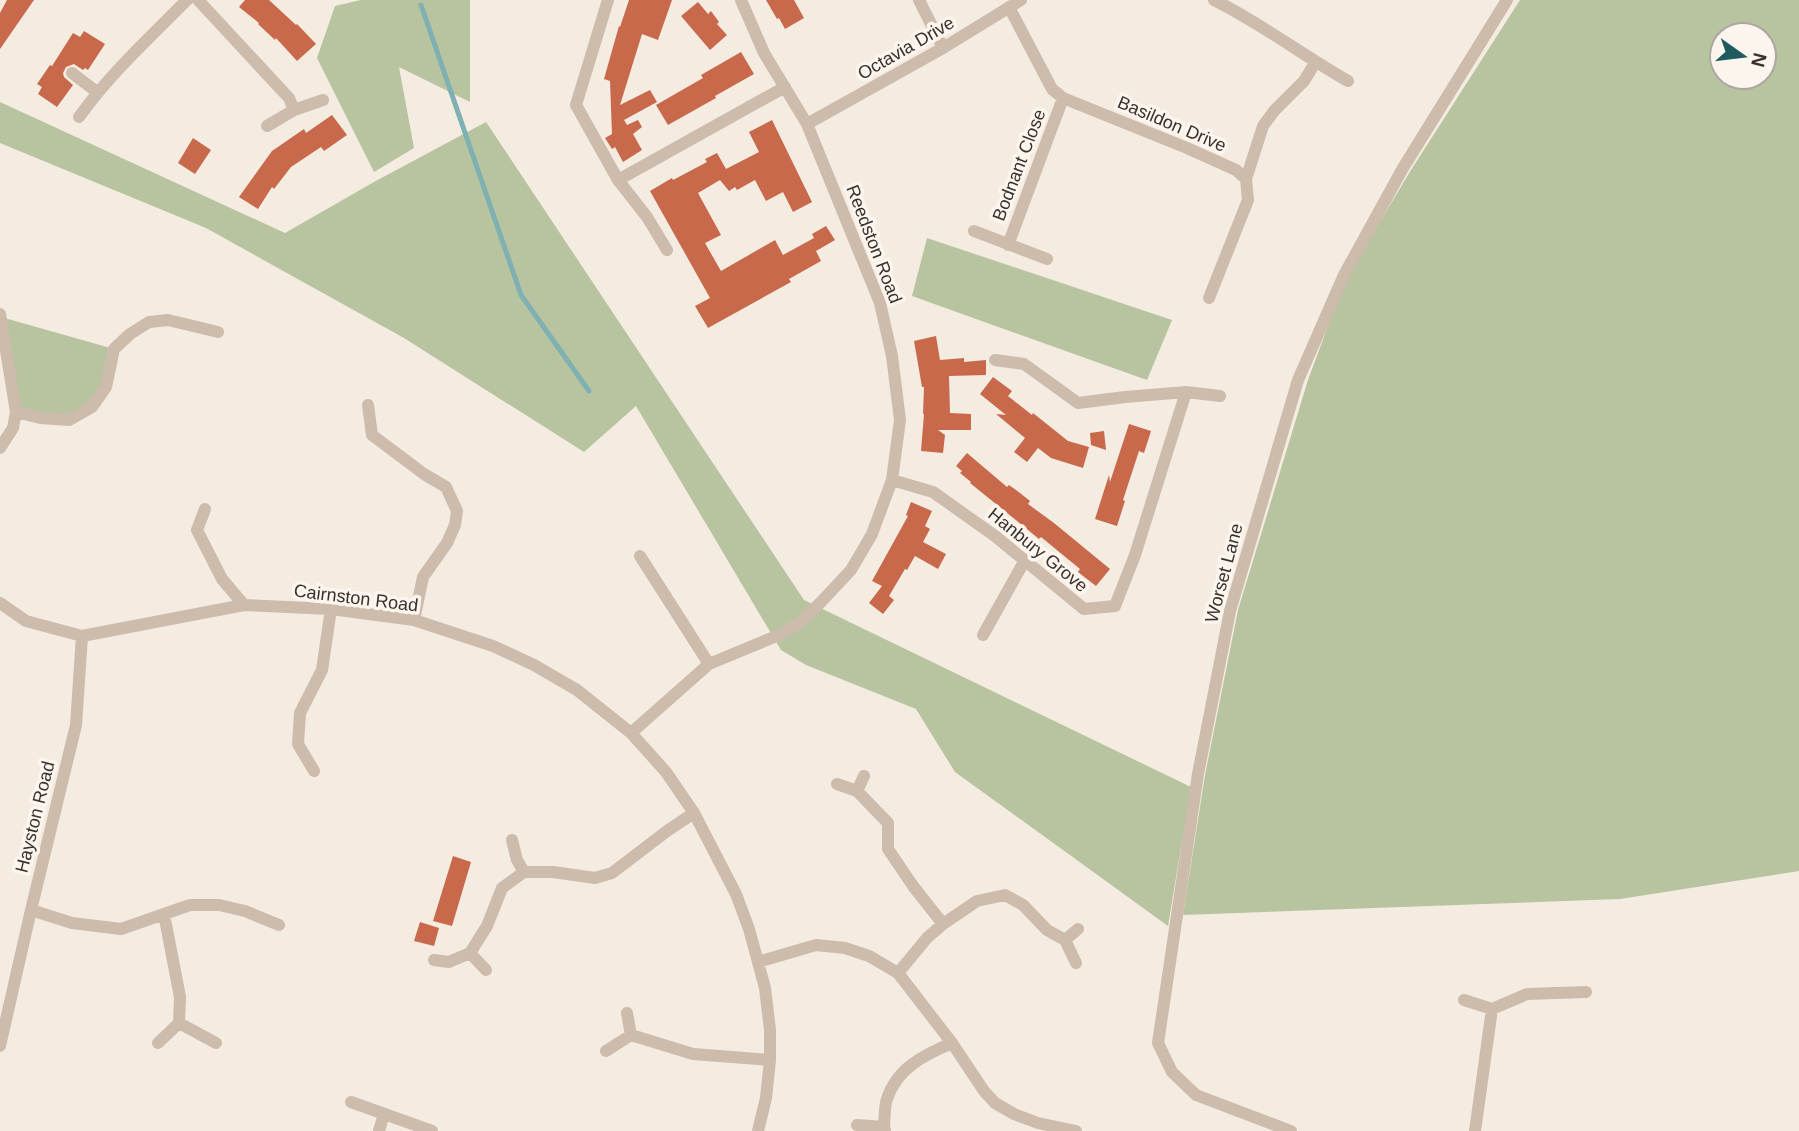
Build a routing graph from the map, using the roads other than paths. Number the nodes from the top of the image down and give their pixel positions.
1 (187, 0) edge
2 (198, 0) edge
3 (608, 0) edge
4 (741, 0) edge
5 (919, 0) edge
6 (1021, 0) edge
7 (1214, 0) edge
8 (1507, 0) edge
9 (1009, 7) junction
10 (943, 48) junction
11 (1315, 63) junction
12 (72, 73) dead end
13 (1348, 81) dead end
14 (785, 87) junction
15 (97, 92) junction
16 (1063, 98) junction
17 (323, 100) dead end
18 (294, 110) junction
19 (79, 117) dead end
20 (807, 124) junction
21 (267, 126) dead end
22 (1246, 178) junction
23 (618, 180) junction
24 (974, 231) dead end
25 (1008, 245) junction
26 (667, 250) dead end
27 (1047, 258) dead end
28 (1209, 298) dead end
29 (0, 314) edge
30 (218, 332) dead end
31 (995, 360) dead end
32 (1186, 392) junction
33 (1220, 396) dead end
34 (368, 405) dead end
35 (16, 412) junction
36 (0, 447) edge
37 (892, 480) junction
38 (205, 509) dead end
39 (640, 556) dead end
40 (1025, 560) junction
41 (0, 603) edge
42 (244, 605) junction
43 (331, 609) junction
44 (414, 620) junction
45 (983, 635) dead end
46 (82, 636) junction
47 (709, 664) junction
48 (631, 733) junction
49 (314, 771) dead end
50 (864, 776) dead end
51 (837, 784) dead end
52 (857, 791) junction
53 (694, 813) junction
54 (512, 840) dead end
55 (524, 872) junction
56 (31, 910) junction
57 (164, 914) junction
58 (943, 924) junction
59 (279, 925) dead end
60 (1078, 929) dead end
61 (1065, 940) junction
62 (470, 953) junction
63 (434, 960) dead end
64 (758, 962) junction
65 (1076, 963) dead end
66 (486, 970) dead end
67 (898, 973) junction
68 (1586, 992) dead end
69 (1464, 1000) dead end
70 (1492, 1009) junction
71 (627, 1013) dead end
72 (179, 1023) junction
73 (631, 1035) junction
74 (158, 1043) dead end
75 (216, 1043) dead end
76 (952, 1043) junction
77 (0, 1046) edge
78 (606, 1051) dead end
79 (770, 1060) junction
80 (351, 1102) dead end
81 (384, 1114) junction
82 (857, 1125) dead end
83 (884, 1129) edge
84 (379, 1131) edge
85 (432, 1131) edge
86 (758, 1131) edge
87 (1076, 1131) edge
88 (1291, 1131) edge
89 (1475, 1131) edge

1 - 15 street
2 - 18 street
3 - 23 street
4 - 14 street, Reedston Road
5 - 10 street
6 - 9 street, Octavia Drive
7 - 11 street
8 - 88 street, Worset Lane
9 - 10 street, Octavia Drive
9 - 16 street
10 - 20 street, Octavia Drive
11 - 13 street
11 - 22 street
12 - 15 street
14 - 20 street, Reedston Road
14 - 23 street
15 - 19 street
16 - 22 street, Basildon Drive
16 - 25 street, Bodnant Close
17 - 18 street
18 - 21 street
20 - 37 street, Reedston Road
22 - 28 street
23 - 26 street
24 - 25 street
25 - 27 street
29 - 35 street
30 - 35 street
31 - 32 street
32 - 33 street
32 - 40 street, Hanbury Grove
34 - 44 street
35 - 36 street
37 - 40 street, Hanbury Grove
37 - 47 street, Reedston Road
38 - 42 street
39 - 47 street
40 - 45 street
41 - 46 street, Cairnston Road
42 - 43 street, Cairnston Road
42 - 46 street, Cairnston Road
43 - 44 street, Cairnston Road
43 - 49 street
44 - 48 street, Cairnston Road
46 - 56 street, Hayston Road
47 - 48 street, Reedston Road
48 - 53 street, Cairnston Road
50 - 52 street
51 - 52 street
52 - 58 street
53 - 55 street
53 - 64 street, Cairnston Road
54 - 55 street
55 - 62 street
56 - 57 street
56 - 77 street, Hayston Road
57 - 59 street
57 - 72 street
58 - 61 street
58 - 67 street
60 - 61 street
61 - 65 street
62 - 63 street
62 - 66 street
64 - 67 street
64 - 79 street, Cairnston Road
67 - 76 street
68 - 70 street
69 - 70 street
70 - 89 street
71 - 73 street
72 - 74 street
72 - 75 street
73 - 78 street
73 - 79 street
76 - 83 street
76 - 87 street
79 - 86 street, Cairnston Road
80 - 81 street
81 - 84 street
81 - 85 street
82 - 83 street

